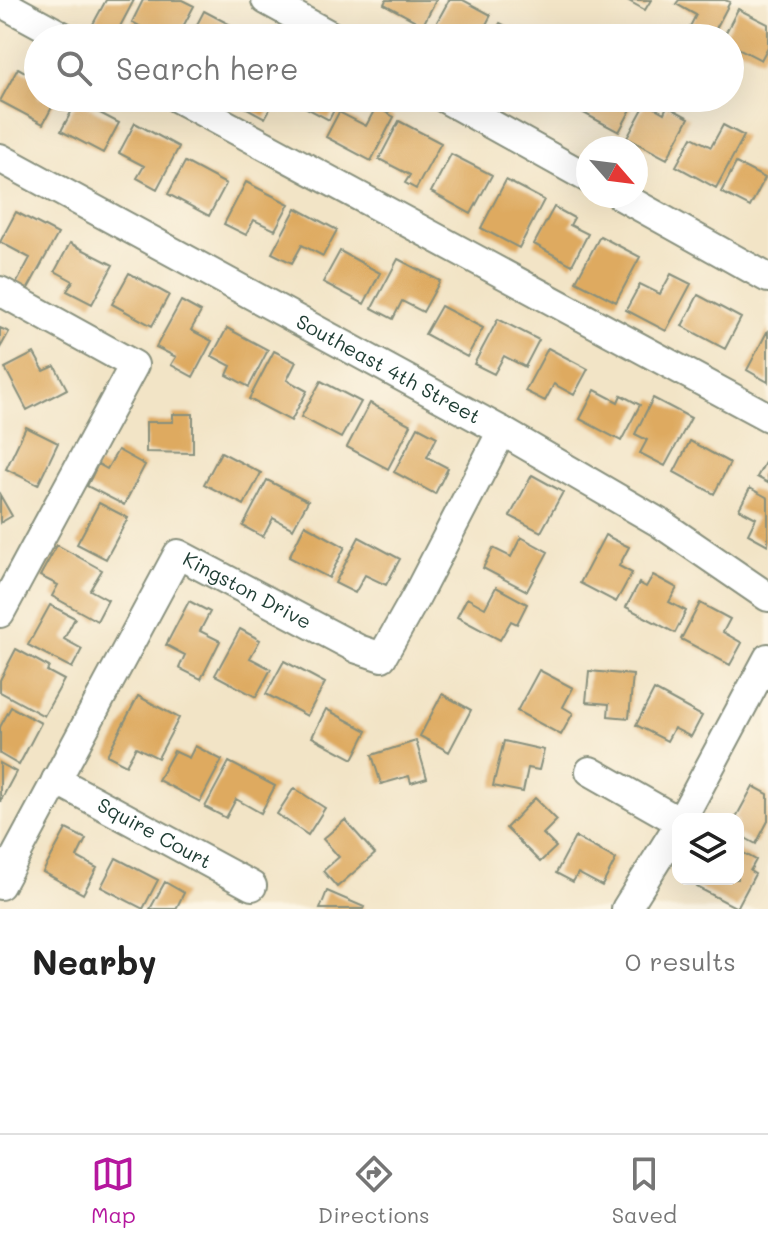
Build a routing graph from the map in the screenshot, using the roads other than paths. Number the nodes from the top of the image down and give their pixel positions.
1 (266, 0) edge
2 (0, 2) edge
3 (40, 24) edge
4 (310, 24) edge
5 (203, 112) edge
6 (469, 112) edge
7 (0, 158) edge
8 (576, 171) edge
9 (643, 208) edge
10 (768, 278) edge
11 (0, 291) edge
12 (768, 417) edge
13 (502, 431) junction
14 (768, 597) edge
15 (1, 608) edge
16 (768, 658) edge
17 (590, 771) dead end
18 (56, 780) junction
19 (684, 813) edge
20 (672, 818) edge
21 (672, 833) edge
22 (0, 885) edge
23 (252, 886) dead end
24 (626, 909) edge

1 - 4 street
2 - 3 street
5 - 12 street
6 - 8 street
7 - 13 street, Southeast 4th Street
9 - 10 street
11 - 15 street
13 - 14 street, Southeast 4th Street
13 - 18 street, Kingston Drive
16 - 19 street
17 - 20 street
18 - 22 street, Kingston Drive
18 - 23 street, Squire Court
21 - 24 street

